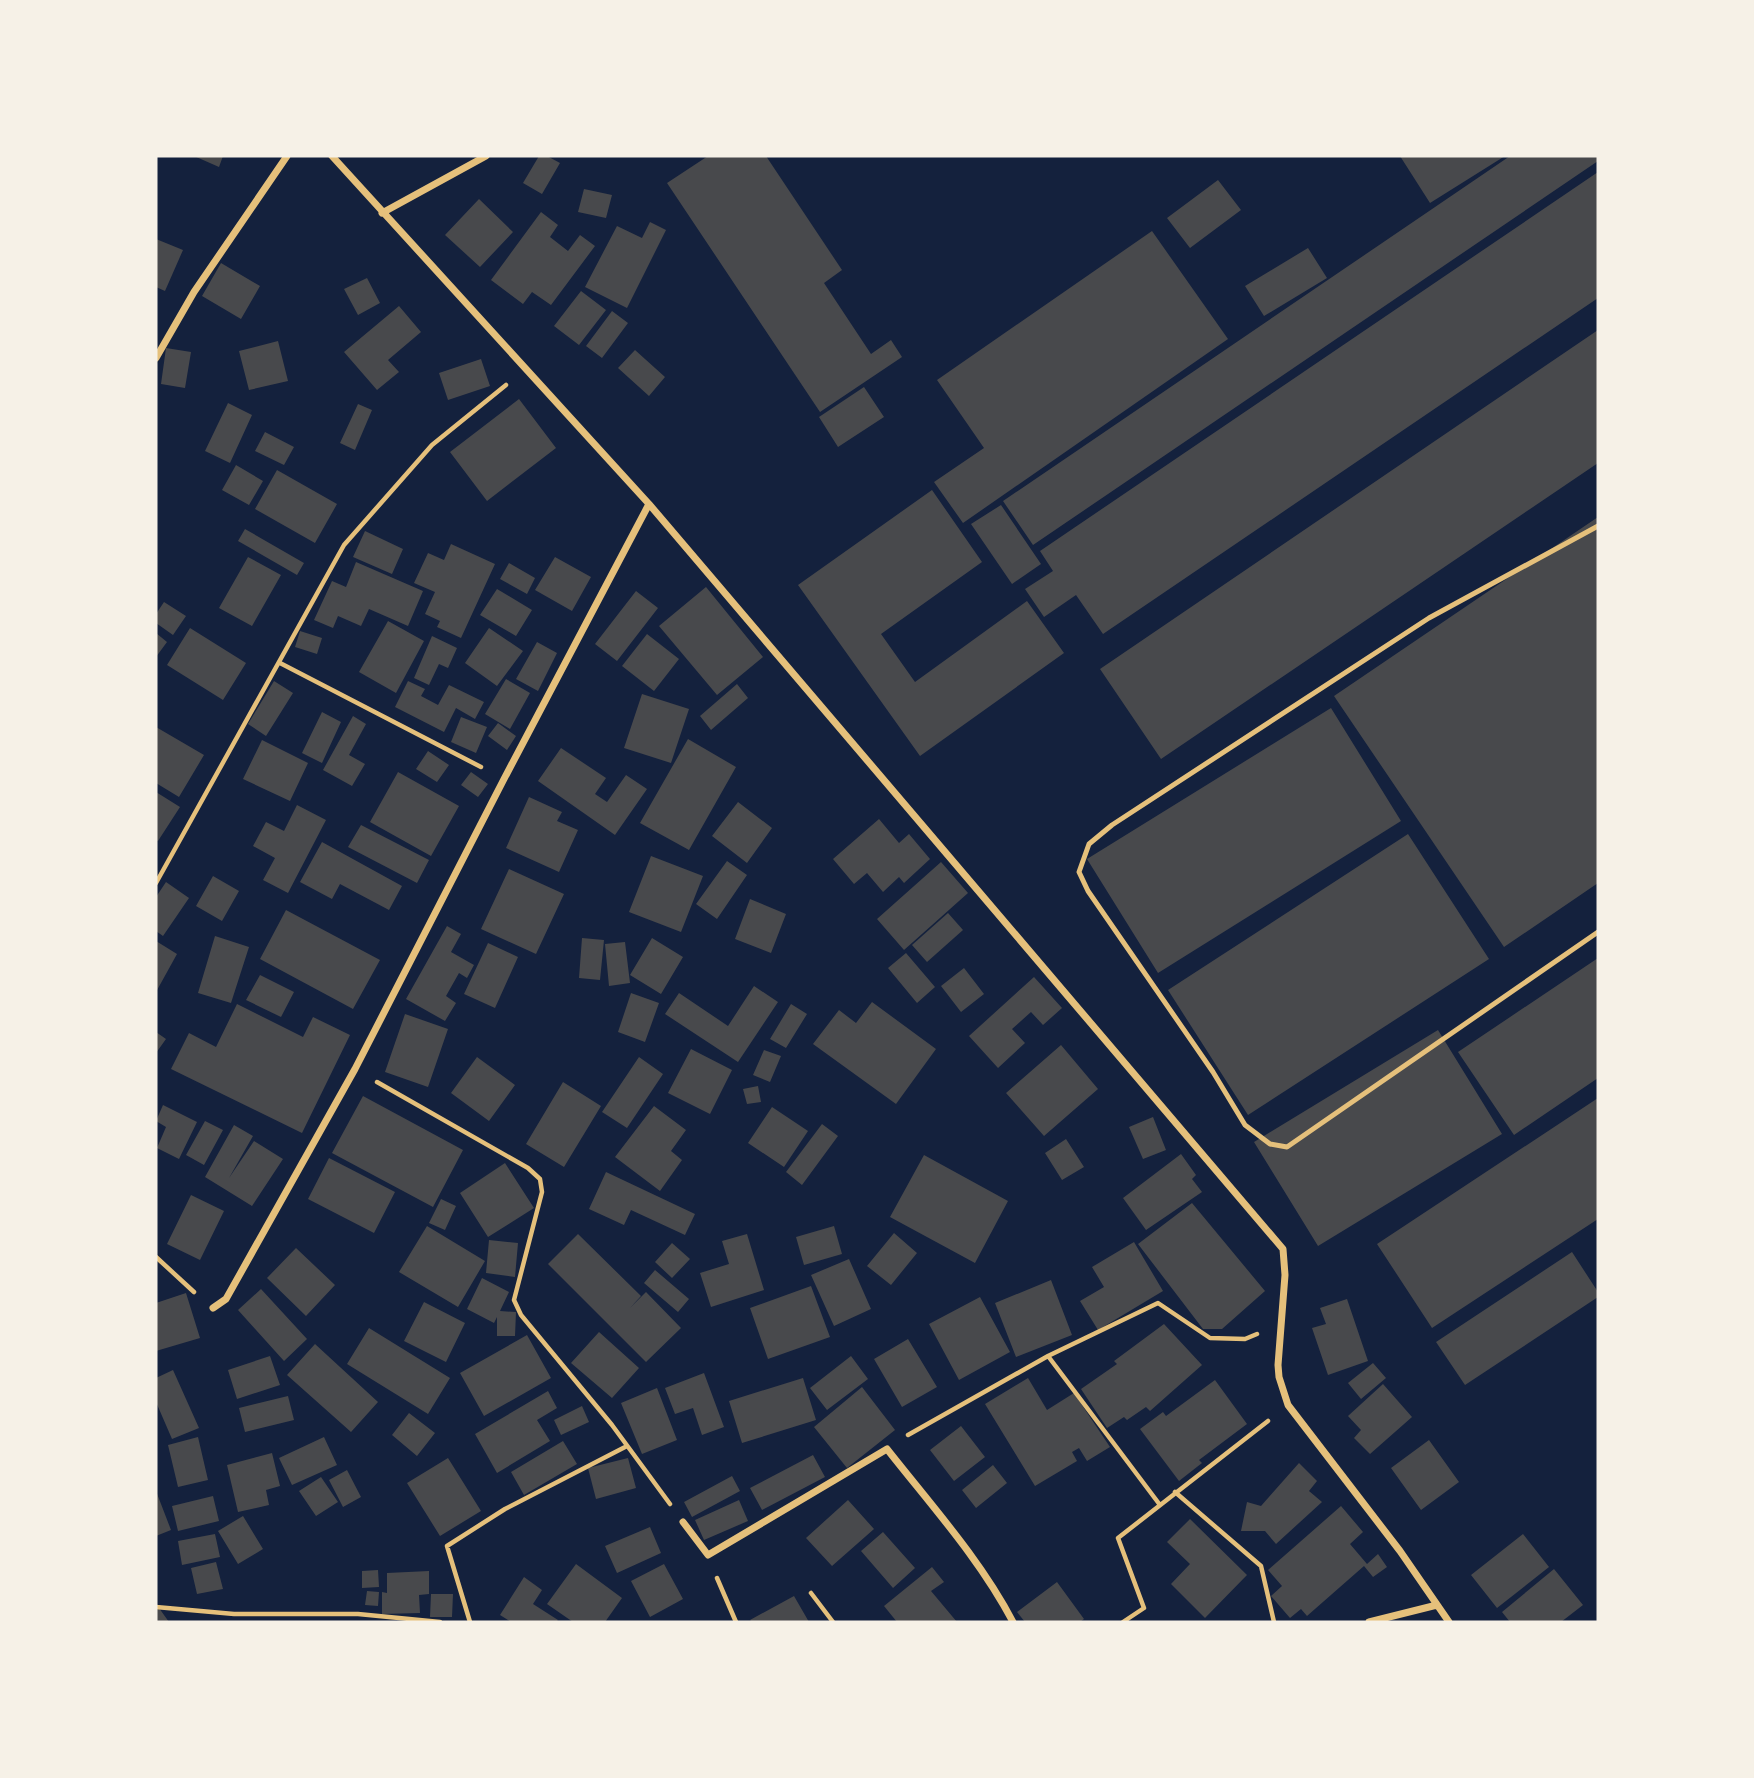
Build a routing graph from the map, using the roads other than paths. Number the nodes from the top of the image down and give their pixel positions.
1 (287, 156) edge
2 (332, 156) edge
3 (486, 156) edge
4 (382, 213) junction
5 (156, 358) edge
6 (649, 505) junction
7 (1598, 526) edge
8 (1598, 932) edge
9 (213, 1308) road end
10 (683, 1522) road end
11 (1437, 1605) junction
12 (1013, 1622) edge
13 (1369, 1622) edge
14 (1450, 1622) edge

1 - 5 street
2 - 4 street
3 - 4 street
4 - 6 street
6 - 9 street
6 - 11 street
7 - 8 lane
10 - 12 street
11 - 13 street
11 - 14 street

